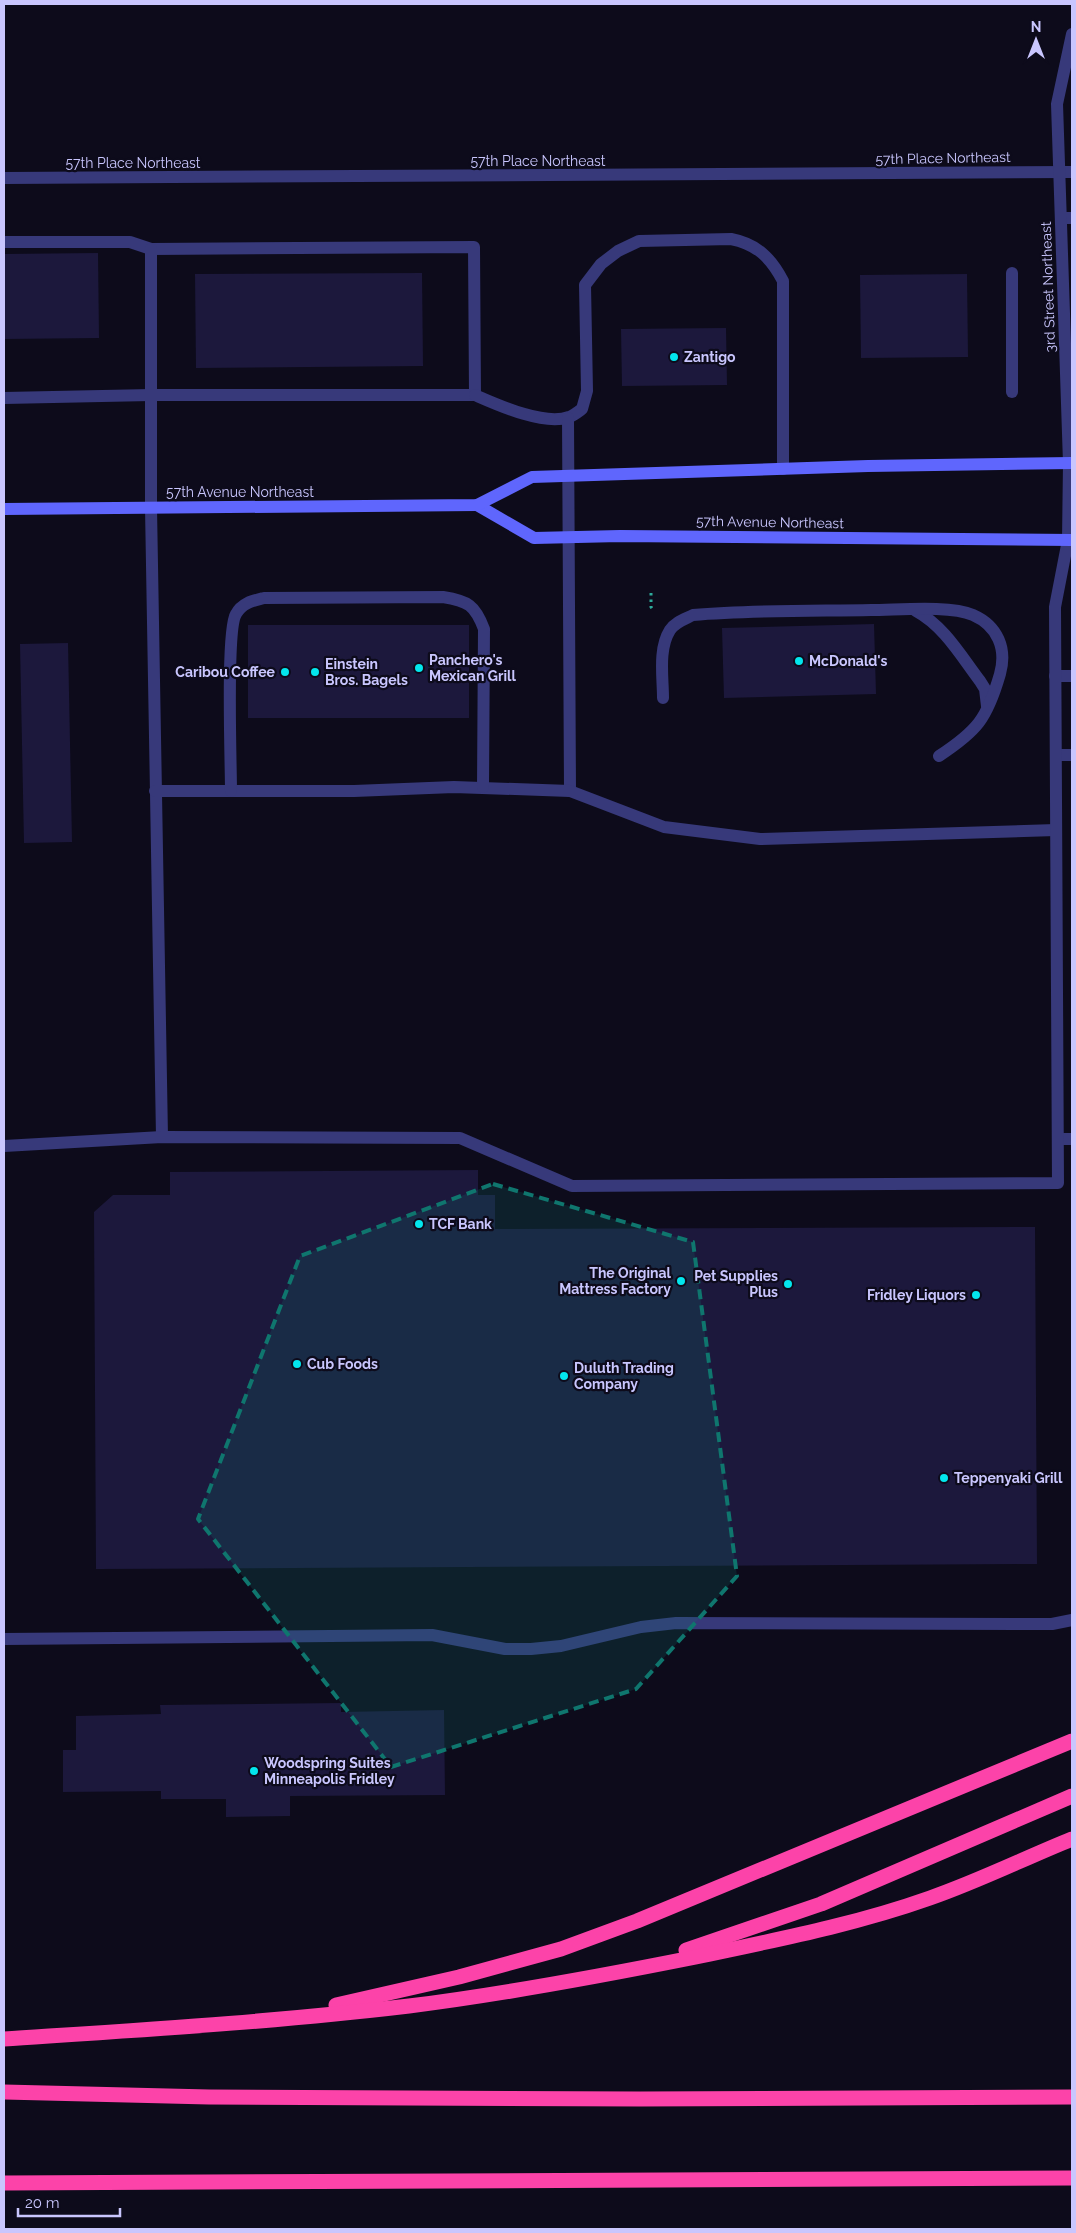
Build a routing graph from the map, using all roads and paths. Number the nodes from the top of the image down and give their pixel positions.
1 (1072, 34) edge
2 (1059, 172) junction
3 (1072, 172) edge
4 (4, 178) edge
5 (1066, 218) edge
6 (4, 242) edge
7 (150, 249) junction
8 (1012, 273) dead end
9 (1069, 369) edge
10 (1012, 392) dead end
11 (151, 396) junction
12 (475, 396) junction
13 (4, 398) edge
14 (568, 418) junction
15 (1070, 463) edge
16 (783, 469) junction
17 (569, 476) junction
18 (477, 505) junction
19 (150, 508) junction
20 (4, 509) edge
21 (569, 538) junction
22 (1070, 540) edge
23 (914, 610) junction
24 (1055, 676) junction
25 (1072, 676) edge
26 (663, 698) dead end
27 (987, 711) junction
28 (1056, 755) junction
29 (1072, 755) edge
30 (939, 756) dead end
31 (483, 787) junction
32 (155, 790) junction
33 (570, 790) junction
34 (231, 791) junction
35 (1056, 830) junction
36 (162, 1137) junction
37 (1058, 1140) junction
38 (1072, 1140) edge
39 (4, 1146) edge
40 (1072, 1620) edge
41 (4, 1639) edge
42 (1072, 1741) edge
43 (1072, 1796) edge
44 (1072, 1838) edge
45 (616, 1973) junction
46 (263, 2021) junction
47 (4, 2039) edge
48 (4, 2092) edge
49 (1072, 2097) edge
50 (1072, 2178) edge
51 (4, 2184) edge

1 - 2 street, 3rd Street Northeast
2 - 3 street, 57th Place Northeast
2 - 4 street, 57th Place Northeast
2 - 5 street, 3rd Street Northeast
5 - 9 street, 3rd Street Northeast
6 - 7 street
7 - 11 street
7 - 12 street
8 - 10 street
9 - 15 street, 3rd Street Northeast
11 - 12 street
11 - 13 street
11 - 19 street
12 - 14 street
14 - 16 street
14 - 17 street
15 - 16 street, 57th Avenue Northeast
15 - 22 street, 3rd Street Northeast
16 - 17 street, 57th Avenue Northeast
17 - 18 street, 57th Avenue Northeast
17 - 21 street
18 - 19 street, 57th Avenue Northeast
18 - 21 street, 57th Avenue Northeast
19 - 20 street, 57th Avenue Northeast
19 - 32 street
21 - 22 street, 57th Avenue Northeast
21 - 33 street
22 - 24 street, 3rd Street Northeast
23 - 26 street
23 - 27 street
23 - 27 street
24 - 25 street
24 - 28 street, 3rd Street Northeast
27 - 30 street
28 - 29 street
28 - 35 street, 3rd Street Northeast
31 - 33 street
31 - 34 street
31 - 34 street
32 - 34 street
32 - 36 street
33 - 35 street
35 - 37 street, 3rd Street Northeast
36 - 37 street, 3rd Street Northeast
36 - 39 street
37 - 38 street
40 - 41 street
42 - 46 highway
43 - 45 highway
44 - 45 highway
45 - 46 highway
46 - 47 highway
48 - 49 highway
50 - 51 highway

